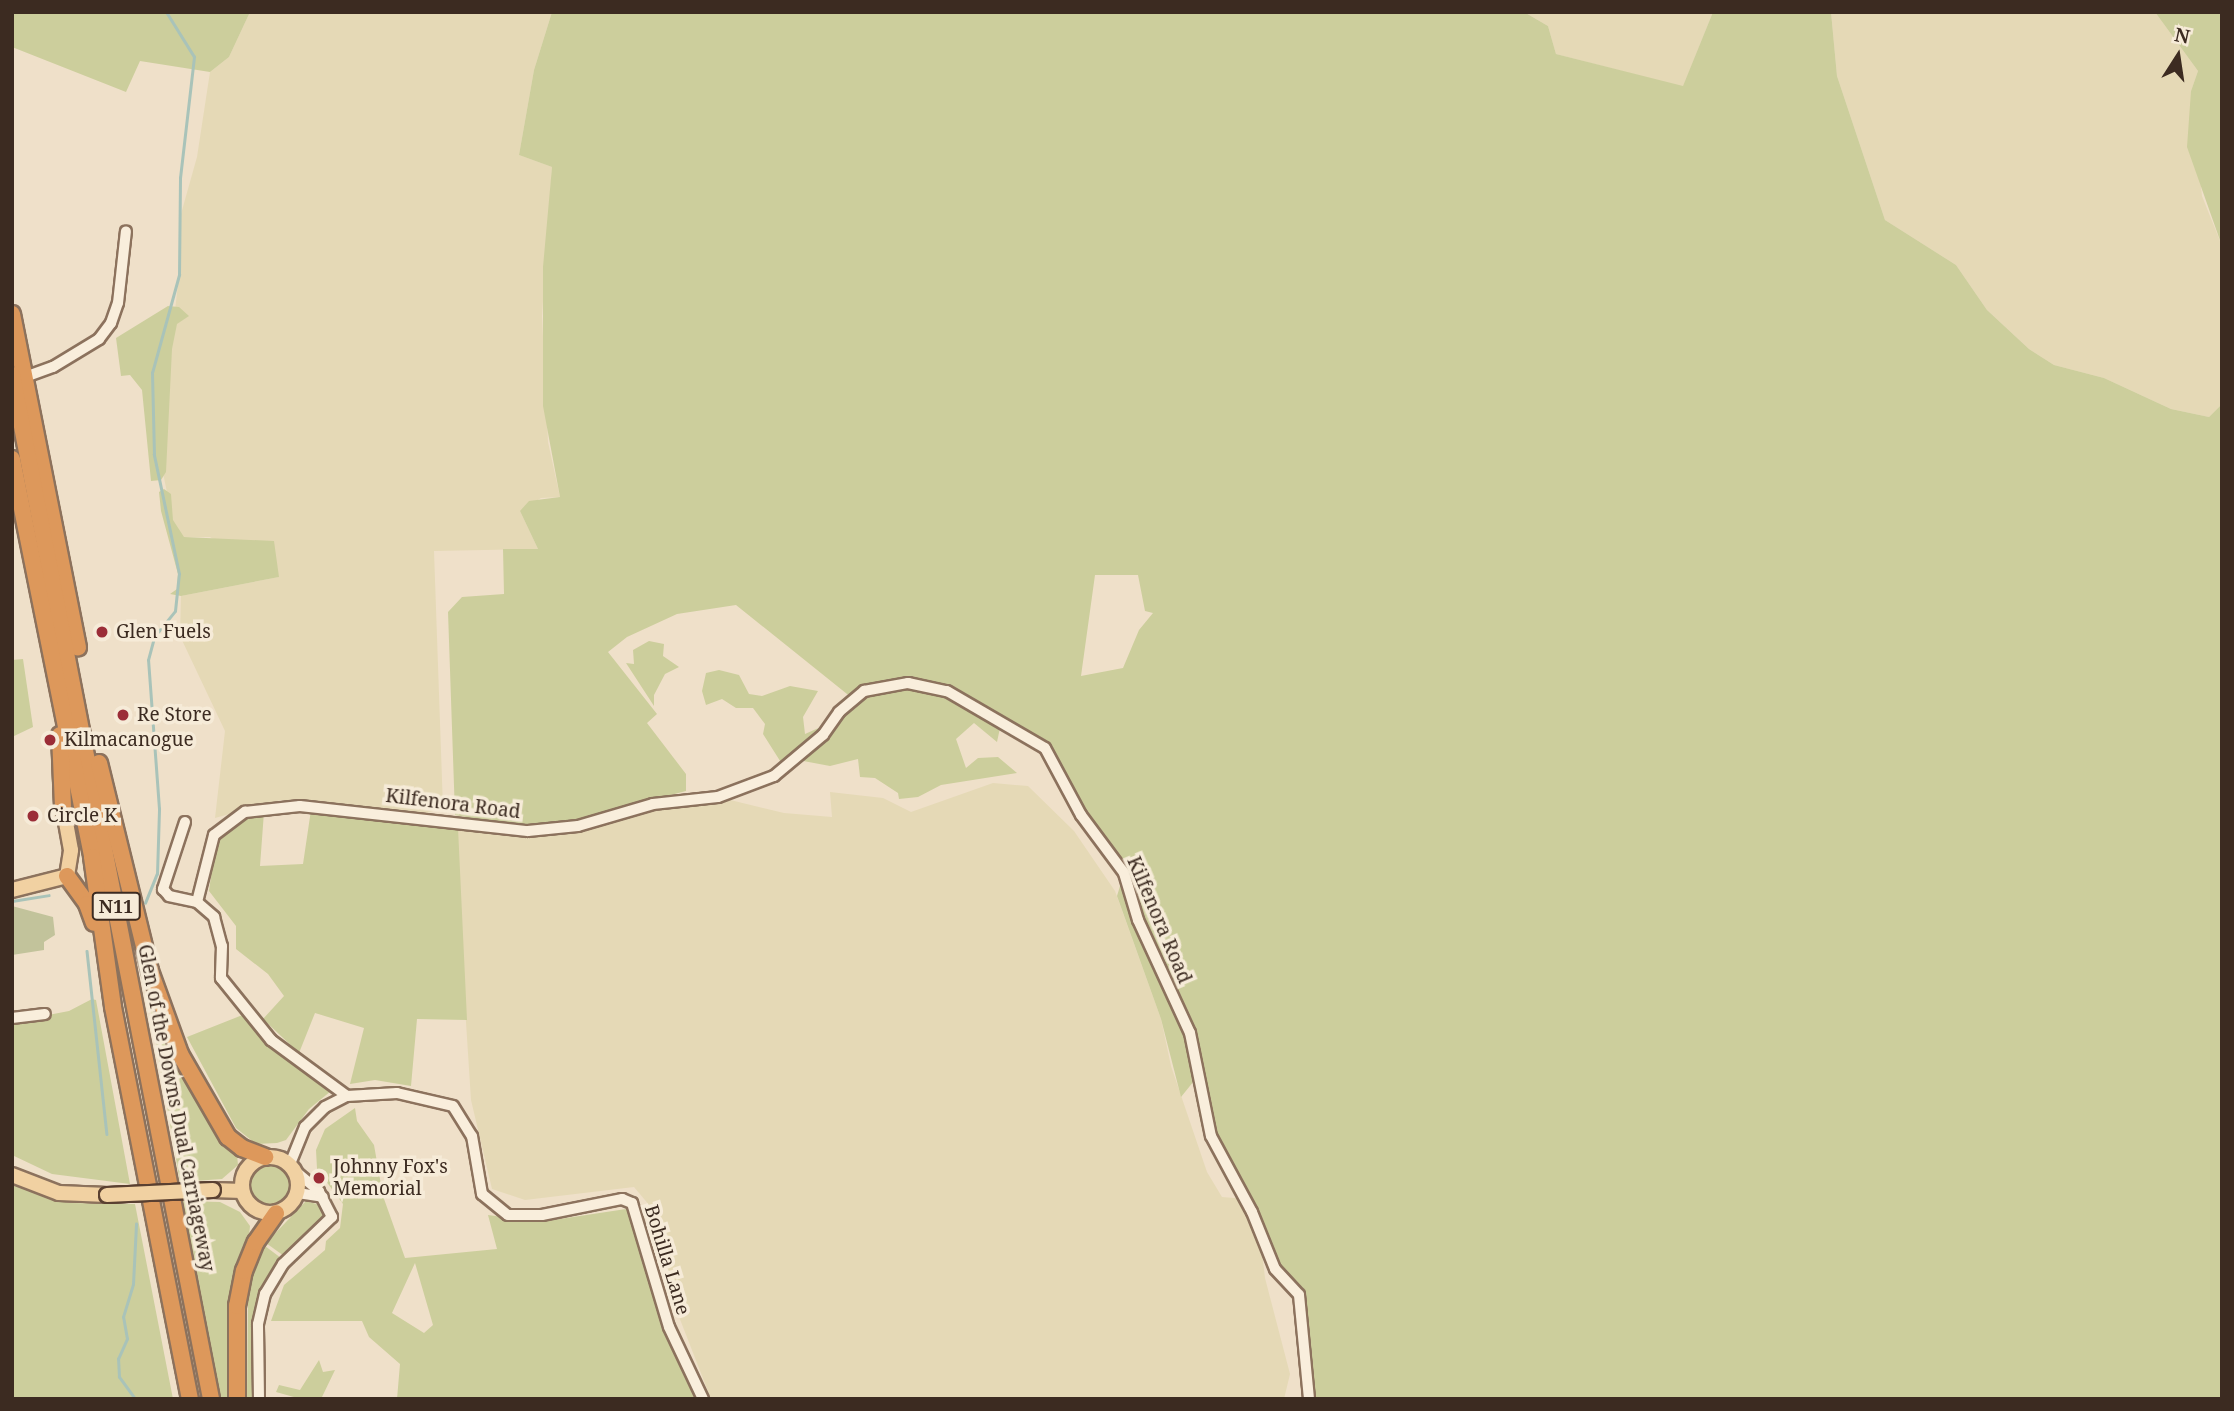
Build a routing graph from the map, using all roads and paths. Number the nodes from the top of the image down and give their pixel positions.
1 (126, 231) dead end
2 (12, 314) edge
3 (19, 376) edge
4 (12, 459) edge
5 (57, 677) junction
6 (63, 806) joint
7 (185, 821) dead end
8 (67, 876) junction
9 (12, 890) edge
10 (197, 902) junction
11 (113, 1007) junction
12 (45, 1014) dead end
13 (12, 1018) edge
14 (346, 1096) junction
15 (265, 1157) junction
16 (292, 1167) junction
17 (12, 1175) edge
18 (242, 1191) junction
19 (298, 1193) junction
20 (323, 1197) junction
21 (276, 1213) junction
22 (190, 1399) edge
23 (211, 1399) edge
24 (237, 1399) edge
25 (259, 1399) edge
26 (703, 1399) edge
27 (1309, 1399) edge

1 - 3 street
2 - 3 highway, N11
3 - 15 highway, N11
3 - 23 highway, Glen of the Downs Dual Carriageway / N11
4 - 5 highway, N11
5 - 6 highway, N11
5 - 11 highway, Glen of the Downs Dual Carriageway / N11
6 - 8 main road
7 - 10 street
8 - 9 main road
8 - 11 highway, N11
10 - 14 street
10 - 27 street, Kilfenora Road
11 - 22 highway, Glen of the Downs Dual Carriageway / N11
12 - 13 street
14 - 16 street
14 - 26 street, Bohilla Lane
15 - 16 main road
15 - 18 main road
16 - 19 main road
16 - 20 street
17 - 18 main road, bridge
18 - 21 main road
19 - 20 street
19 - 21 main road
20 - 25 street
21 - 24 highway

